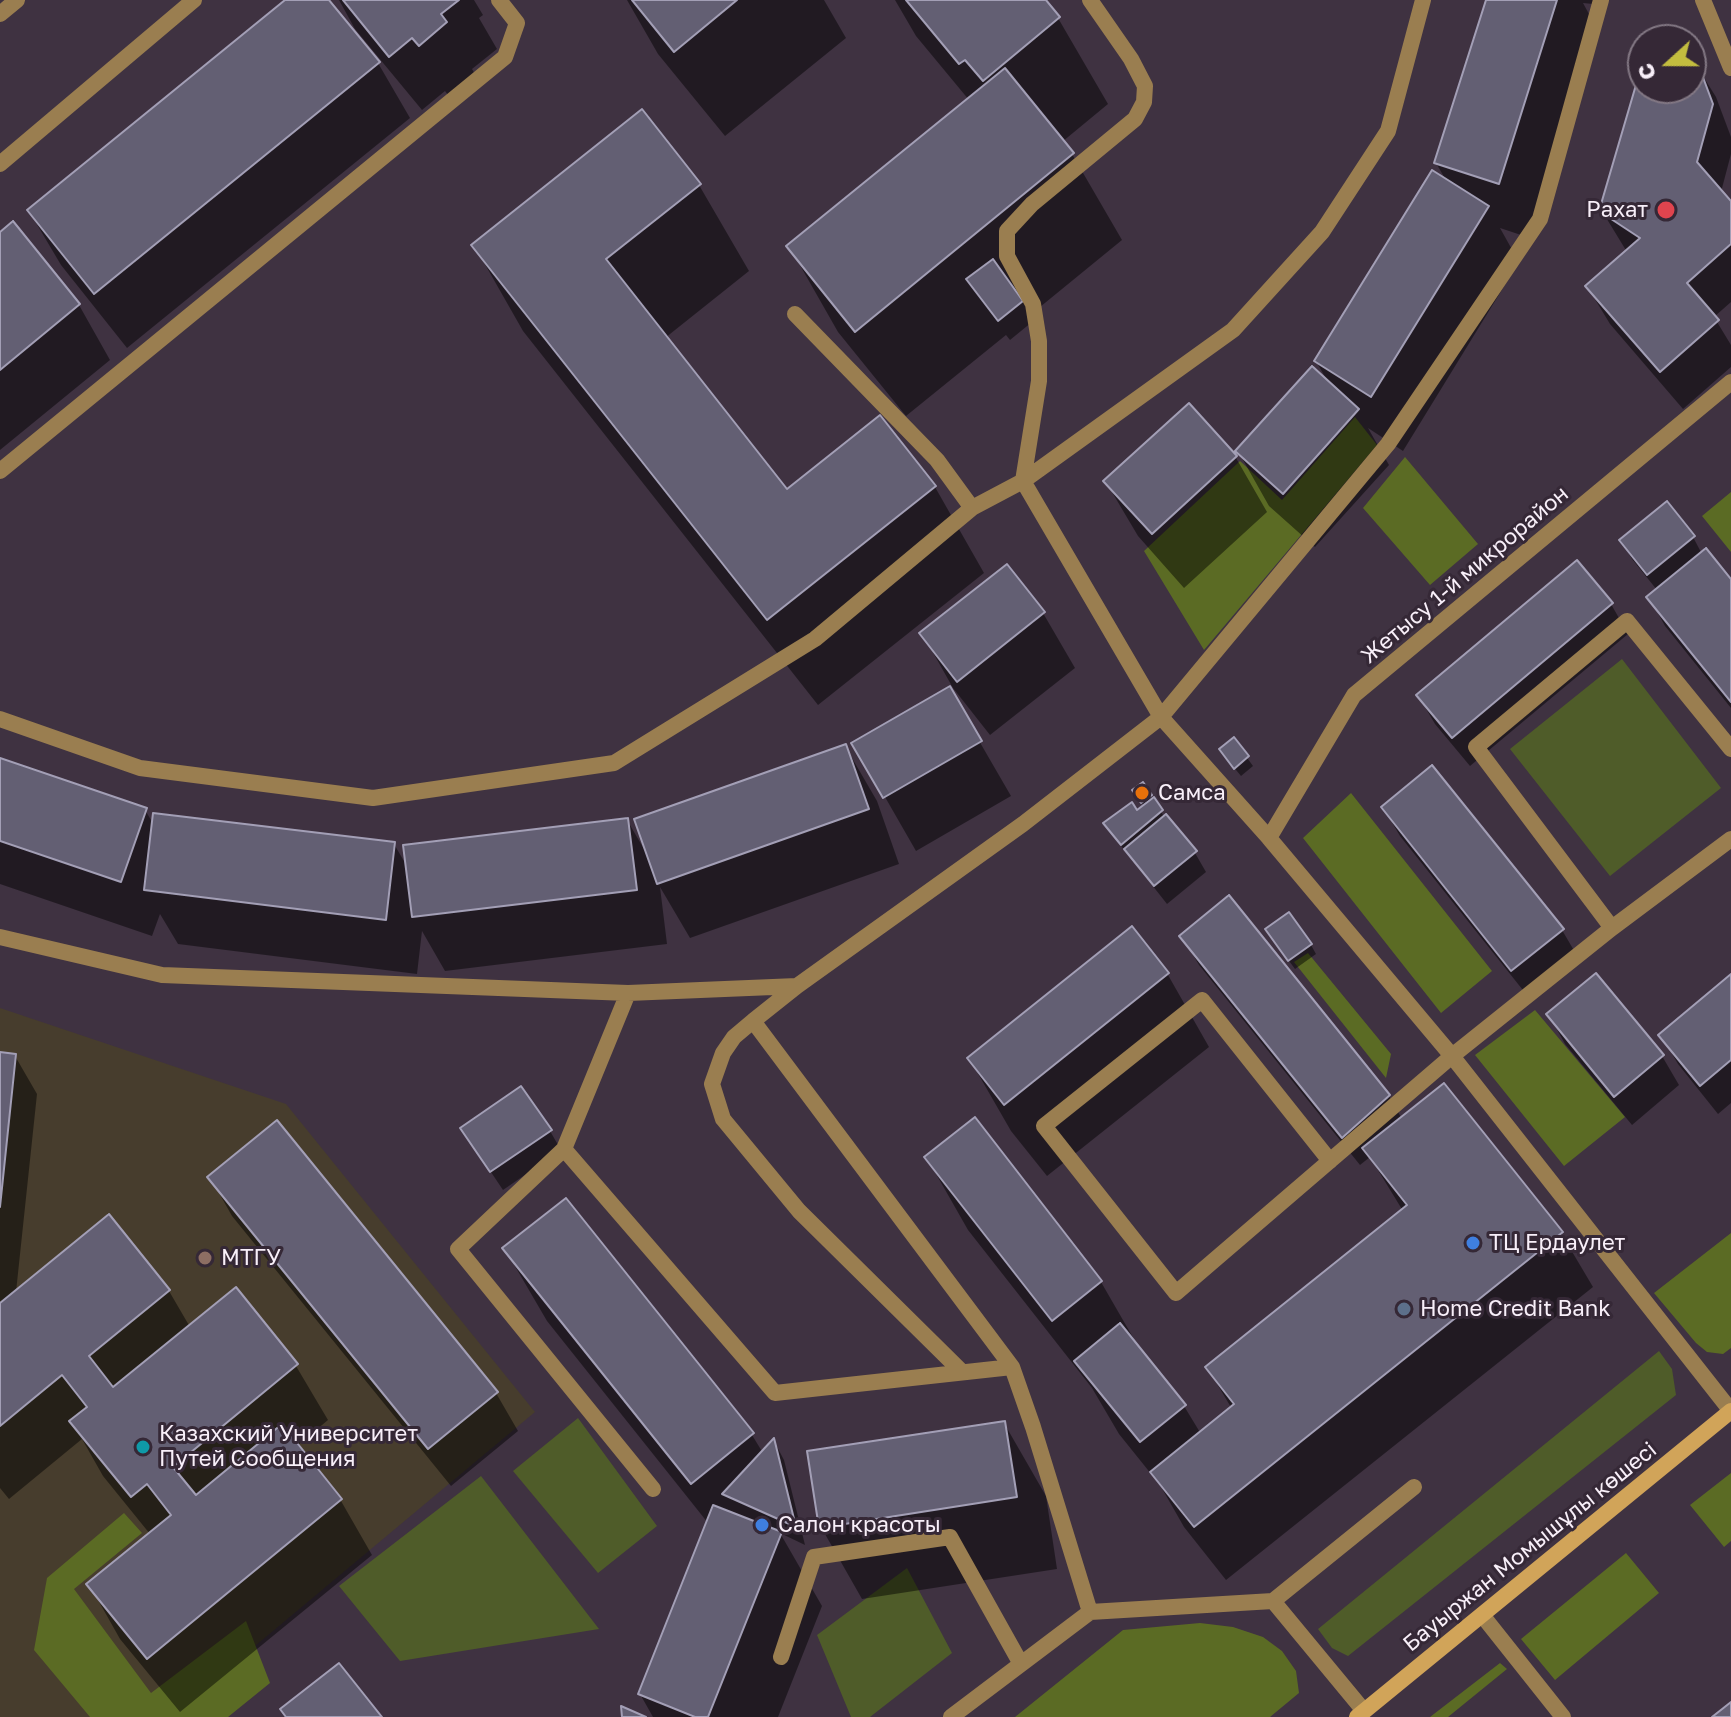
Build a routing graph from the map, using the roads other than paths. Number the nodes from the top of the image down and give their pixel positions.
1 (17, 0) edge
2 (194, 0) edge
3 (499, 0) edge
4 (1090, 0) edge
5 (1423, 0) edge
6 (1601, 0) edge
7 (1703, 0) edge
8 (0, 14) edge
9 (1731, 68) edge
10 (0, 164) edge
11 (795, 314) dead end
12 (1731, 382) edge
13 (0, 471) edge
14 (1023, 481) junction
15 (972, 508) junction
16 (1161, 717) junction
17 (0, 719) edge
18 (1731, 749) edge
19 (1269, 838) junction
20 (1731, 839) edge
21 (1612, 928) junction
22 (0, 937) edge
23 (797, 986) junction
24 (628, 993) junction
25 (753, 1021) junction
26 (1452, 1056) junction
27 (564, 1149) junction
28 (1330, 1161) junction
29 (1012, 1367) junction
30 (962, 1372) junction
31 (1731, 1411) edge
32 (1414, 1487) dead end
33 (653, 1489) dead end
34 (1273, 1601) junction
35 (1090, 1612) junction
36 (1482, 1615) junction
37 (781, 1657) dead end
38 (1021, 1664) junction
39 (1360, 1714) edge
40 (951, 1717) edge
41 (1563, 1717) edge

1 - 8 lane
2 - 10 lane
3 - 13 lane
4 - 14 lane
5 - 14 lane
6 - 16 lane
7 - 9 lane
11 - 15 lane
12 - 19 lane, Жетысу 1-й микрорайон
14 - 15 lane
14 - 16 lane
15 - 17 lane
16 - 19 lane
16 - 23 lane
18 - 21 lane
19 - 26 lane
20 - 21 lane
21 - 26 lane
22 - 24 lane
23 - 24 lane
23 - 25 lane
24 - 27 lane
25 - 29 lane
25 - 30 lane
26 - 28 lane
26 - 31 lane
27 - 30 lane
27 - 33 lane
28 - 28 lane
29 - 30 lane
29 - 35 lane
31 - 36 main road, Бауыржан Момышұлы көшесі
32 - 34 lane
34 - 35 lane
34 - 39 lane
35 - 38 lane
36 - 39 main road, Бауыржан Момышұлы көшесі
36 - 41 lane
37 - 38 lane
38 - 40 lane

